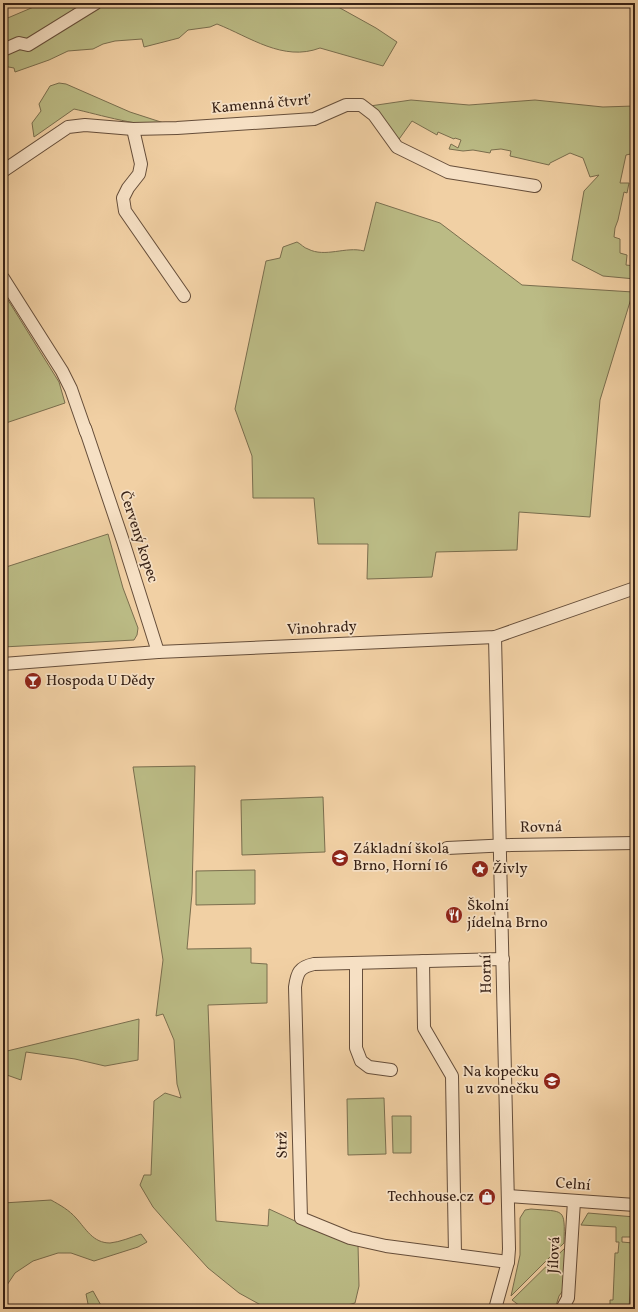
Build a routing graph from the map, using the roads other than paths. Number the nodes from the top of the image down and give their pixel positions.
1 (96, 3) edge
2 (3, 50) edge
3 (133, 129) junction
4 (3, 171) edge
5 (535, 186) dead end
6 (3, 278) edge
7 (184, 296) dead end
8 (635, 588) edge
9 (495, 637) junction
10 (158, 652) junction
11 (3, 664) edge
12 (635, 843) edge
13 (500, 845) junction
14 (447, 848) dead end
15 (503, 959) junction
16 (423, 961) junction
17 (356, 963) junction
18 (391, 1070) dead end
19 (508, 1196) junction
20 (574, 1201) junction
21 (635, 1205) edge
22 (455, 1255) junction
23 (508, 1262) junction
24 (495, 1309) edge
25 (562, 1309) edge

1 - 2 street
3 - 4 street
3 - 5 street, Kamenná čtvrť
3 - 7 street
6 - 10 street, Červený kopec
8 - 9 street, Vinohrady
9 - 10 street, Vinohrady
9 - 13 street, Horní
10 - 11 street, Vinohrady
12 - 13 street, Rovná
13 - 14 street, Rovná
13 - 15 street, Horní
15 - 16 street, Strž
15 - 19 street, Horní
16 - 17 street, Strž
16 - 22 street
17 - 18 street
17 - 22 street, Strž
19 - 20 street, Celní
19 - 23 street, Horní
20 - 21 street, Celní
20 - 25 street, Jílová
22 - 23 street, Strž
23 - 24 street, Horní

